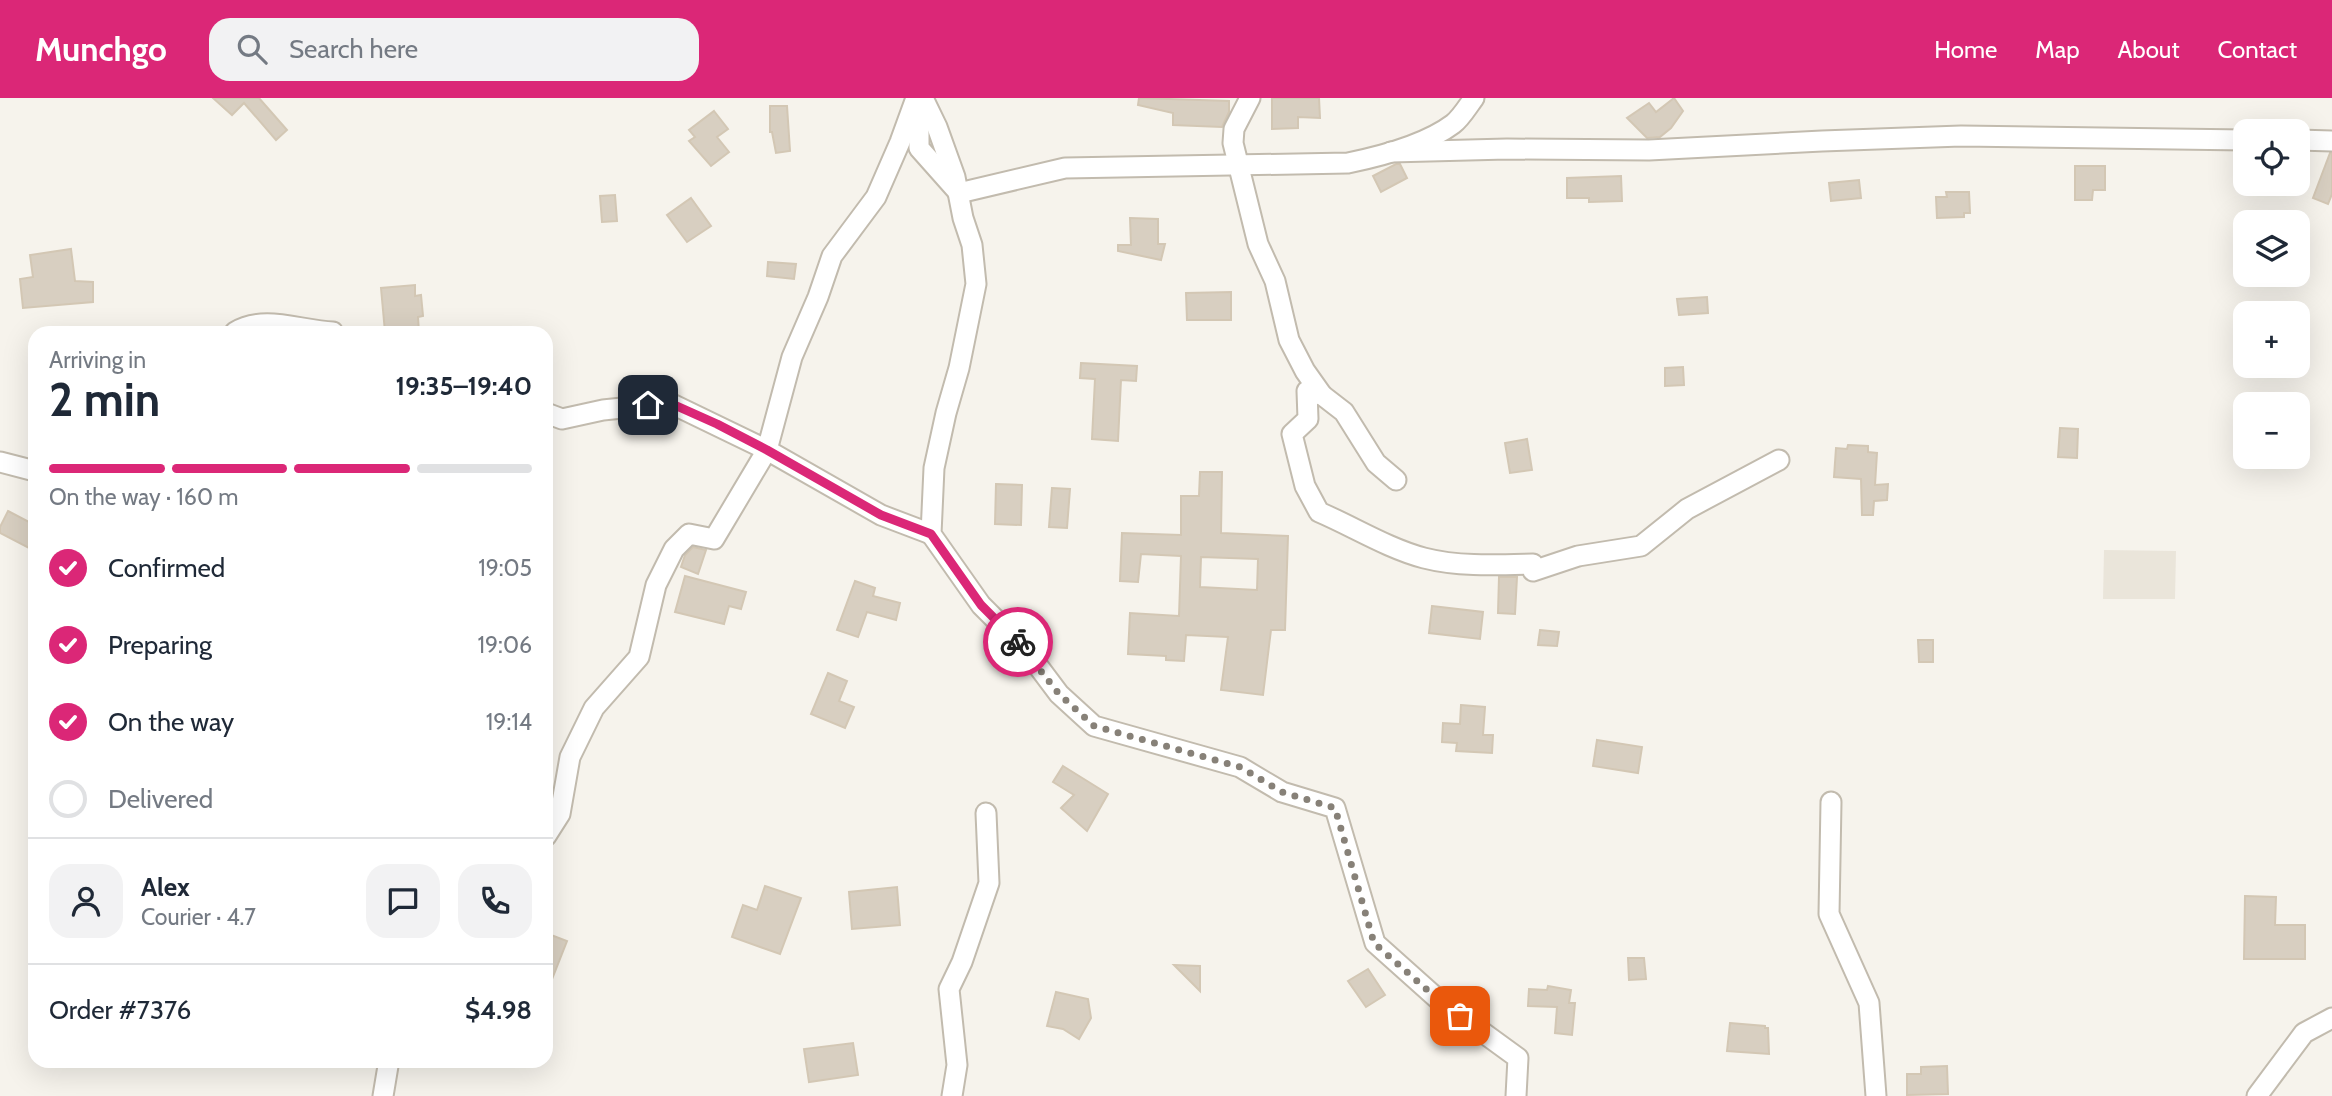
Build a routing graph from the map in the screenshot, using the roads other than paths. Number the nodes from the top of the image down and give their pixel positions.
1 (919, 98) edge
2 (1250, 98) edge
3 (1474, 98) edge
4 (2233, 140) edge
5 (2310, 141) edge
6 (2332, 141) edge
7 (1391, 152) junction
8 (1240, 165) junction
9 (959, 193) junction
10 (246, 326) edge
11 (285, 326) edge
12 (1322, 395) junction
13 (553, 416) edge
14 (767, 450) junction
15 (1779, 460) dead end
16 (0, 461) edge
17 (28, 469) edge
18 (1396, 480) dead end
19 (931, 534) junction
20 (1831, 802) dead end
21 (986, 813) dead end
22 (553, 825) edge
23 (2332, 1018) edge
24 (388, 1068) edge
25 (383, 1096) edge
26 (952, 1096) edge
27 (1516, 1096) edge
28 (1876, 1096) edge
29 (2258, 1096) edge

1 - 9 street
1 - 14 street
2 - 8 street
3 - 7 street
4 - 7 street
5 - 6 street
7 - 8 street
8 - 9 street
8 - 12 street
9 - 19 street
10 - 11 street
12 - 15 street
12 - 18 street
13 - 14 street
14 - 19 street
14 - 22 street
16 - 17 street
19 - 27 street
20 - 28 street
21 - 26 street
23 - 29 street
24 - 25 street

